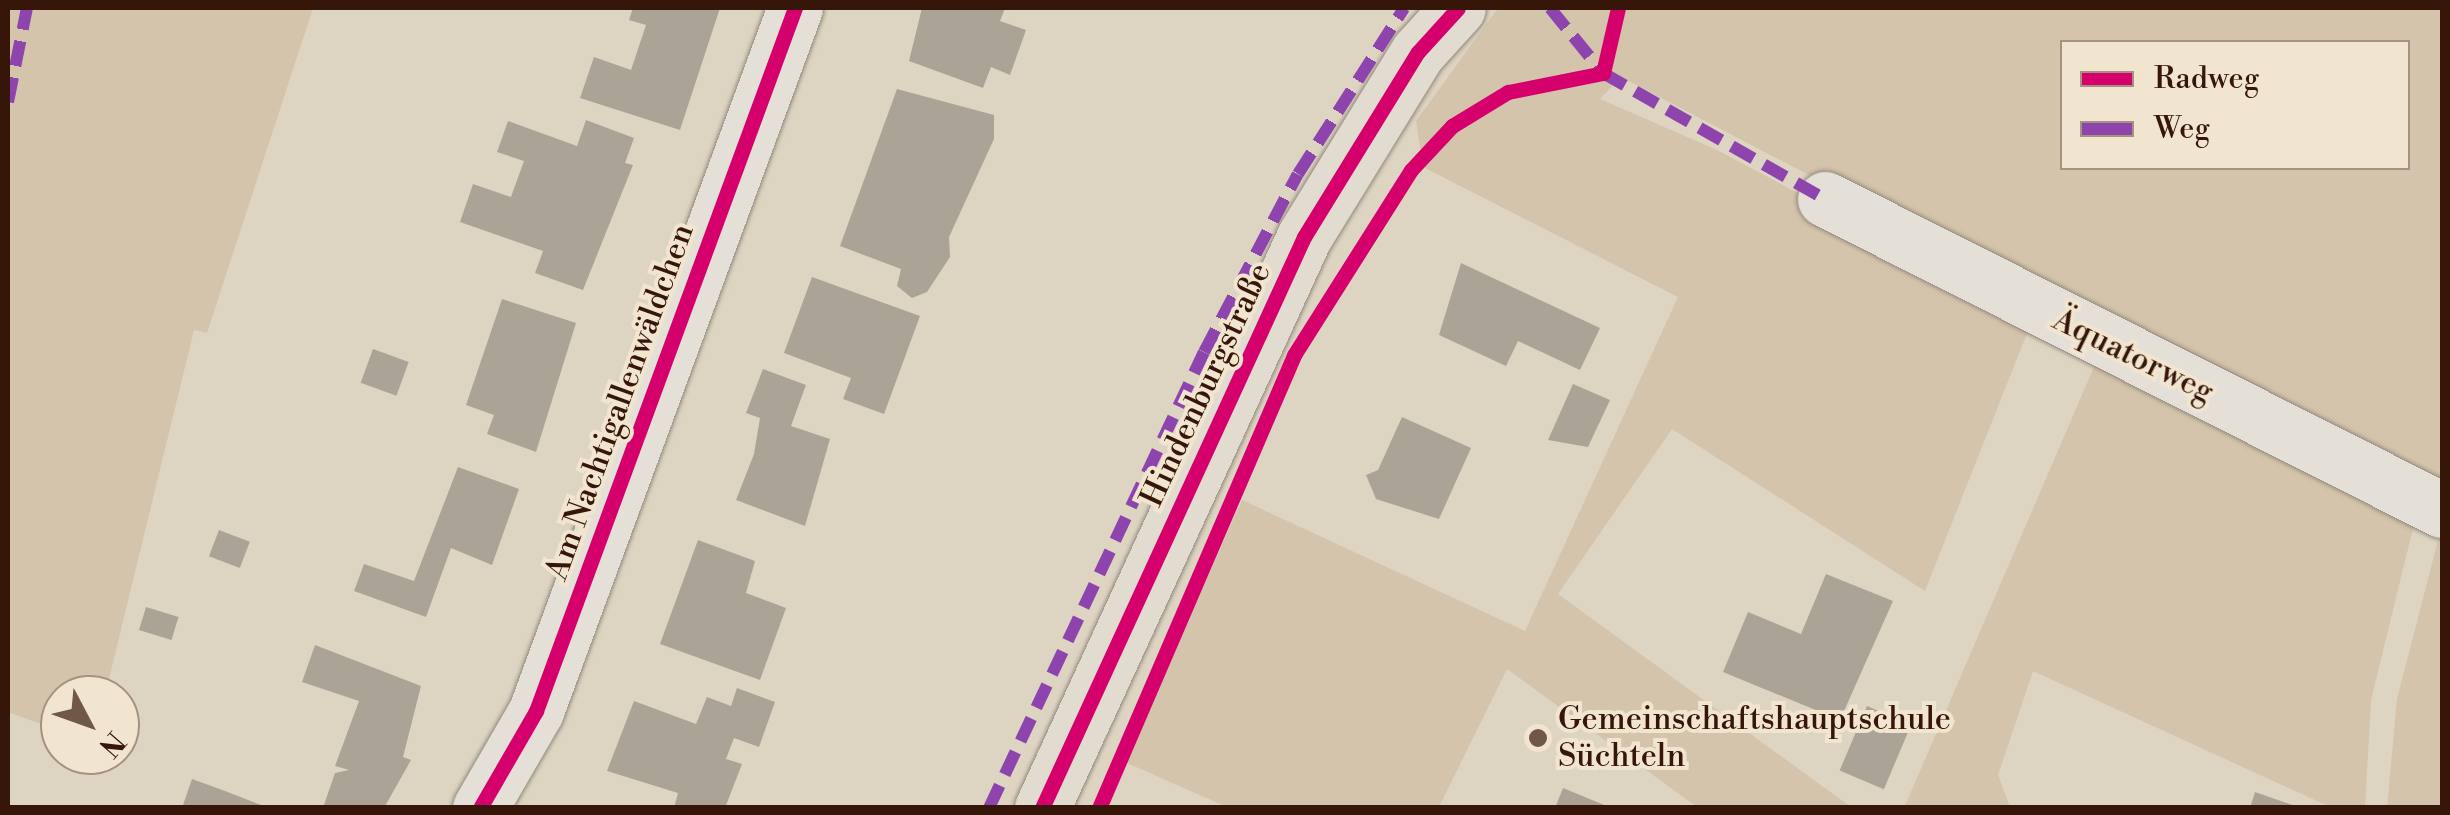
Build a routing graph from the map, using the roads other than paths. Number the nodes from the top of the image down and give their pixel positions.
1 (795, 8) edge
2 (1458, 8) edge
3 (1824, 199) dead end
4 (2442, 510) edge
5 (480, 808) edge
6 (1042, 808) edge

1 - 5 street, Am Nachtigallenwäldchen
2 - 6 main road, Hindenburgstraße
3 - 4 street, Äquatorweg

